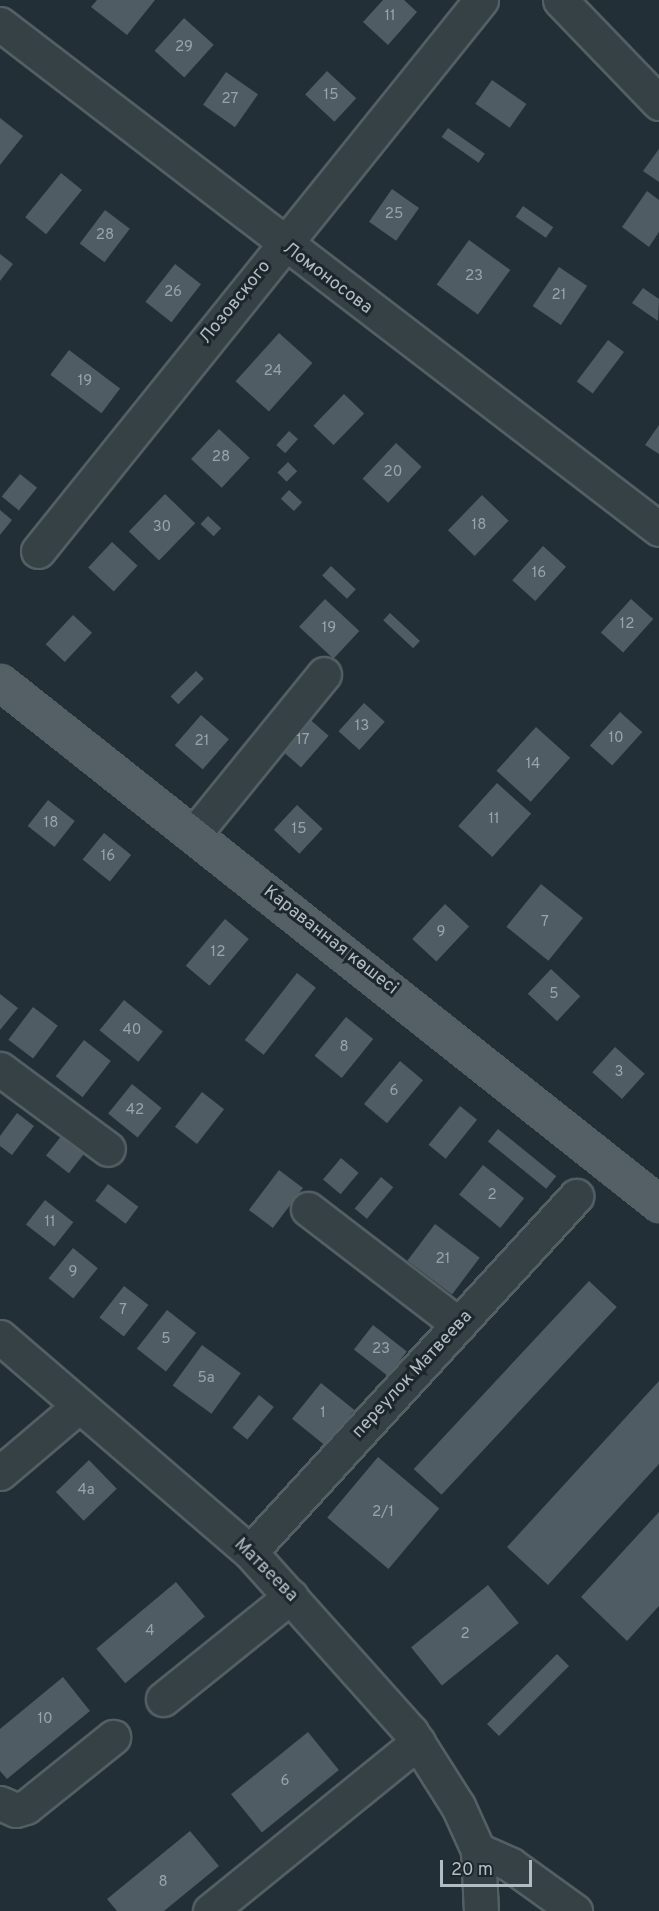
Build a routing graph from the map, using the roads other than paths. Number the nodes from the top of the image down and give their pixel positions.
1 (481, 0) edge
2 (560, 0) edge
3 (0, 24) edge
4 (659, 103) edge
5 (282, 245) junction
6 (659, 529) edge
7 (38, 551) dead end
8 (324, 674) dead end
9 (0, 682) edge
10 (194, 834) junction
11 (0, 1069) edge
12 (108, 1149) dead end
13 (576, 1196) dead end
14 (659, 1204) edge
15 (308, 1209) dead end
16 (459, 1325) junction
17 (0, 1337) edge
18 (79, 1406) junction
19 (0, 1473) edge
20 (250, 1552) junction
21 (291, 1596) junction
22 (163, 1699) dead end
23 (113, 1737) dead end
24 (418, 1743) junction
25 (0, 1803) edge
26 (478, 1850) junction
27 (210, 1911) edge
28 (481, 1911) edge
29 (575, 1911) edge

1 - 5 street, Лозовского
2 - 4 street
3 - 5 street, Ломоносова
5 - 6 street, Ломоносова
5 - 7 street, Лозовского
8 - 10 street
9 - 10 main road, Караванная көшесі
10 - 14 main road, Караванная көшесі
11 - 12 street
13 - 16 street, переулок Матвеева
15 - 16 street
16 - 20 street, переулок Матвеева
17 - 18 street, Матвеева
18 - 19 street
18 - 20 street, Матвеева
20 - 21 street, Матвеева
21 - 22 street
21 - 24 street, Матвеева
23 - 25 street
24 - 26 street, Матвеева
24 - 27 street
26 - 28 street
26 - 29 street

